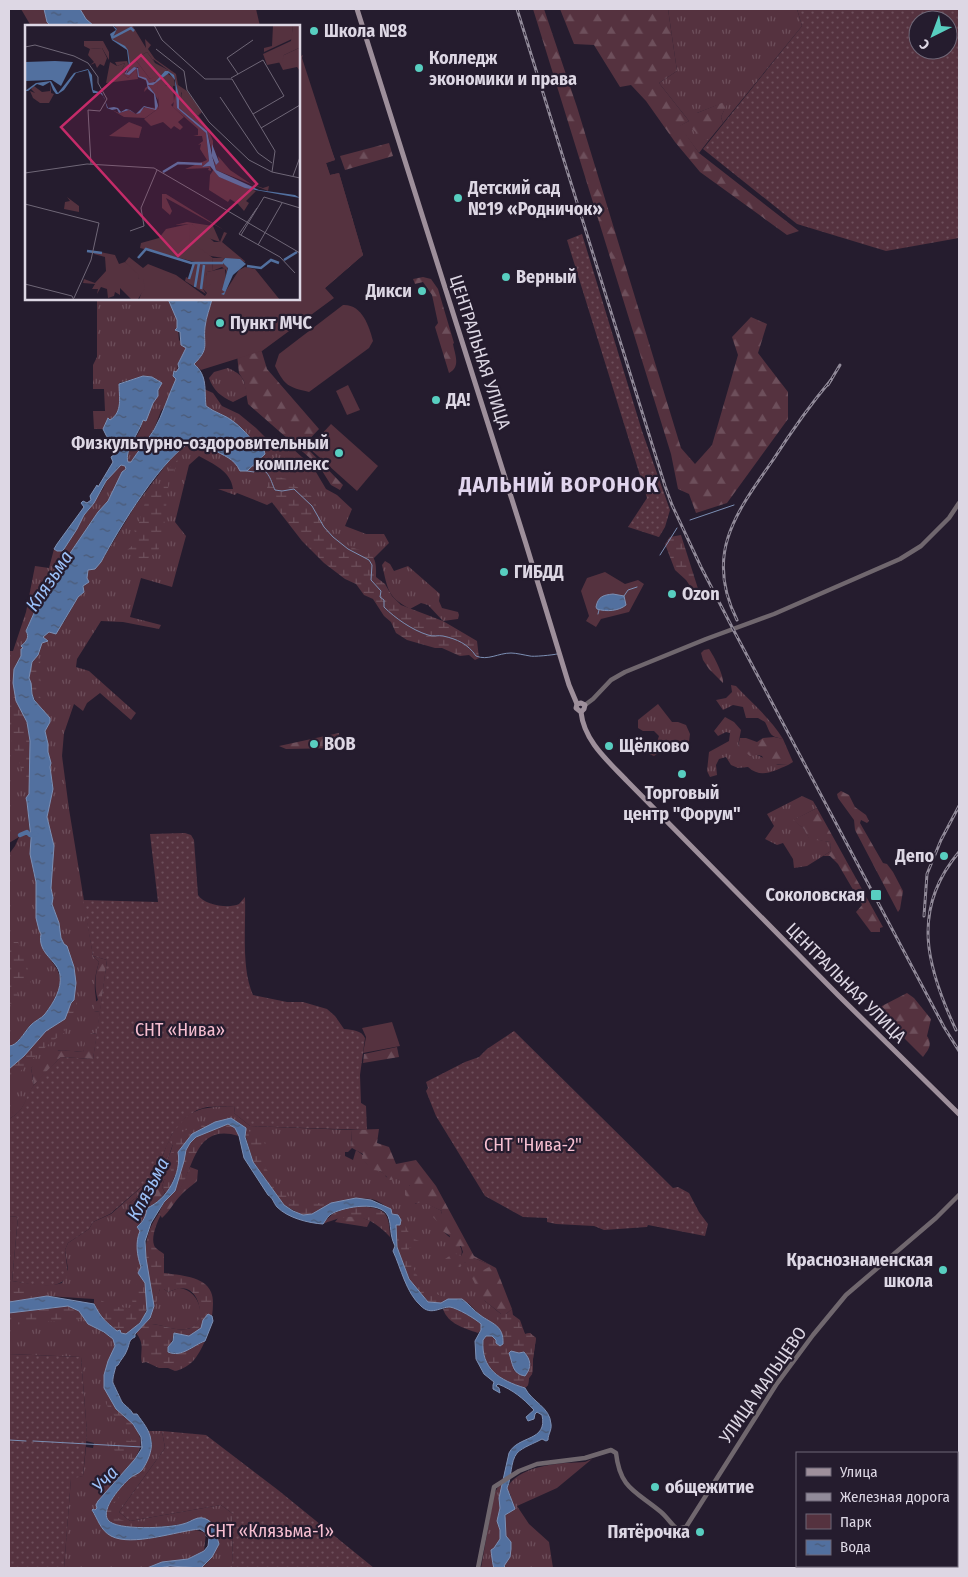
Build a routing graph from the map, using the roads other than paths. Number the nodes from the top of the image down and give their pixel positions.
1 (357, 9) edge
2 (959, 504) edge
3 (577, 704) junction
4 (584, 705) junction
5 (581, 712) junction
6 (959, 1114) edge
7 (959, 1195) edge
8 (478, 1568) edge

1 - 3 main road, ЦЕНТРАЛЬНАЯ УЛИЦА
2 - 4 street
3 - 4 main road
3 - 5 main road, ЦЕНТРАЛЬНАЯ УЛИЦА
4 - 5 main road
5 - 6 main road, ЦЕНТРАЛЬНАЯ УЛИЦА
7 - 8 street, УЛИЦА МАЛЬЦЕВО

